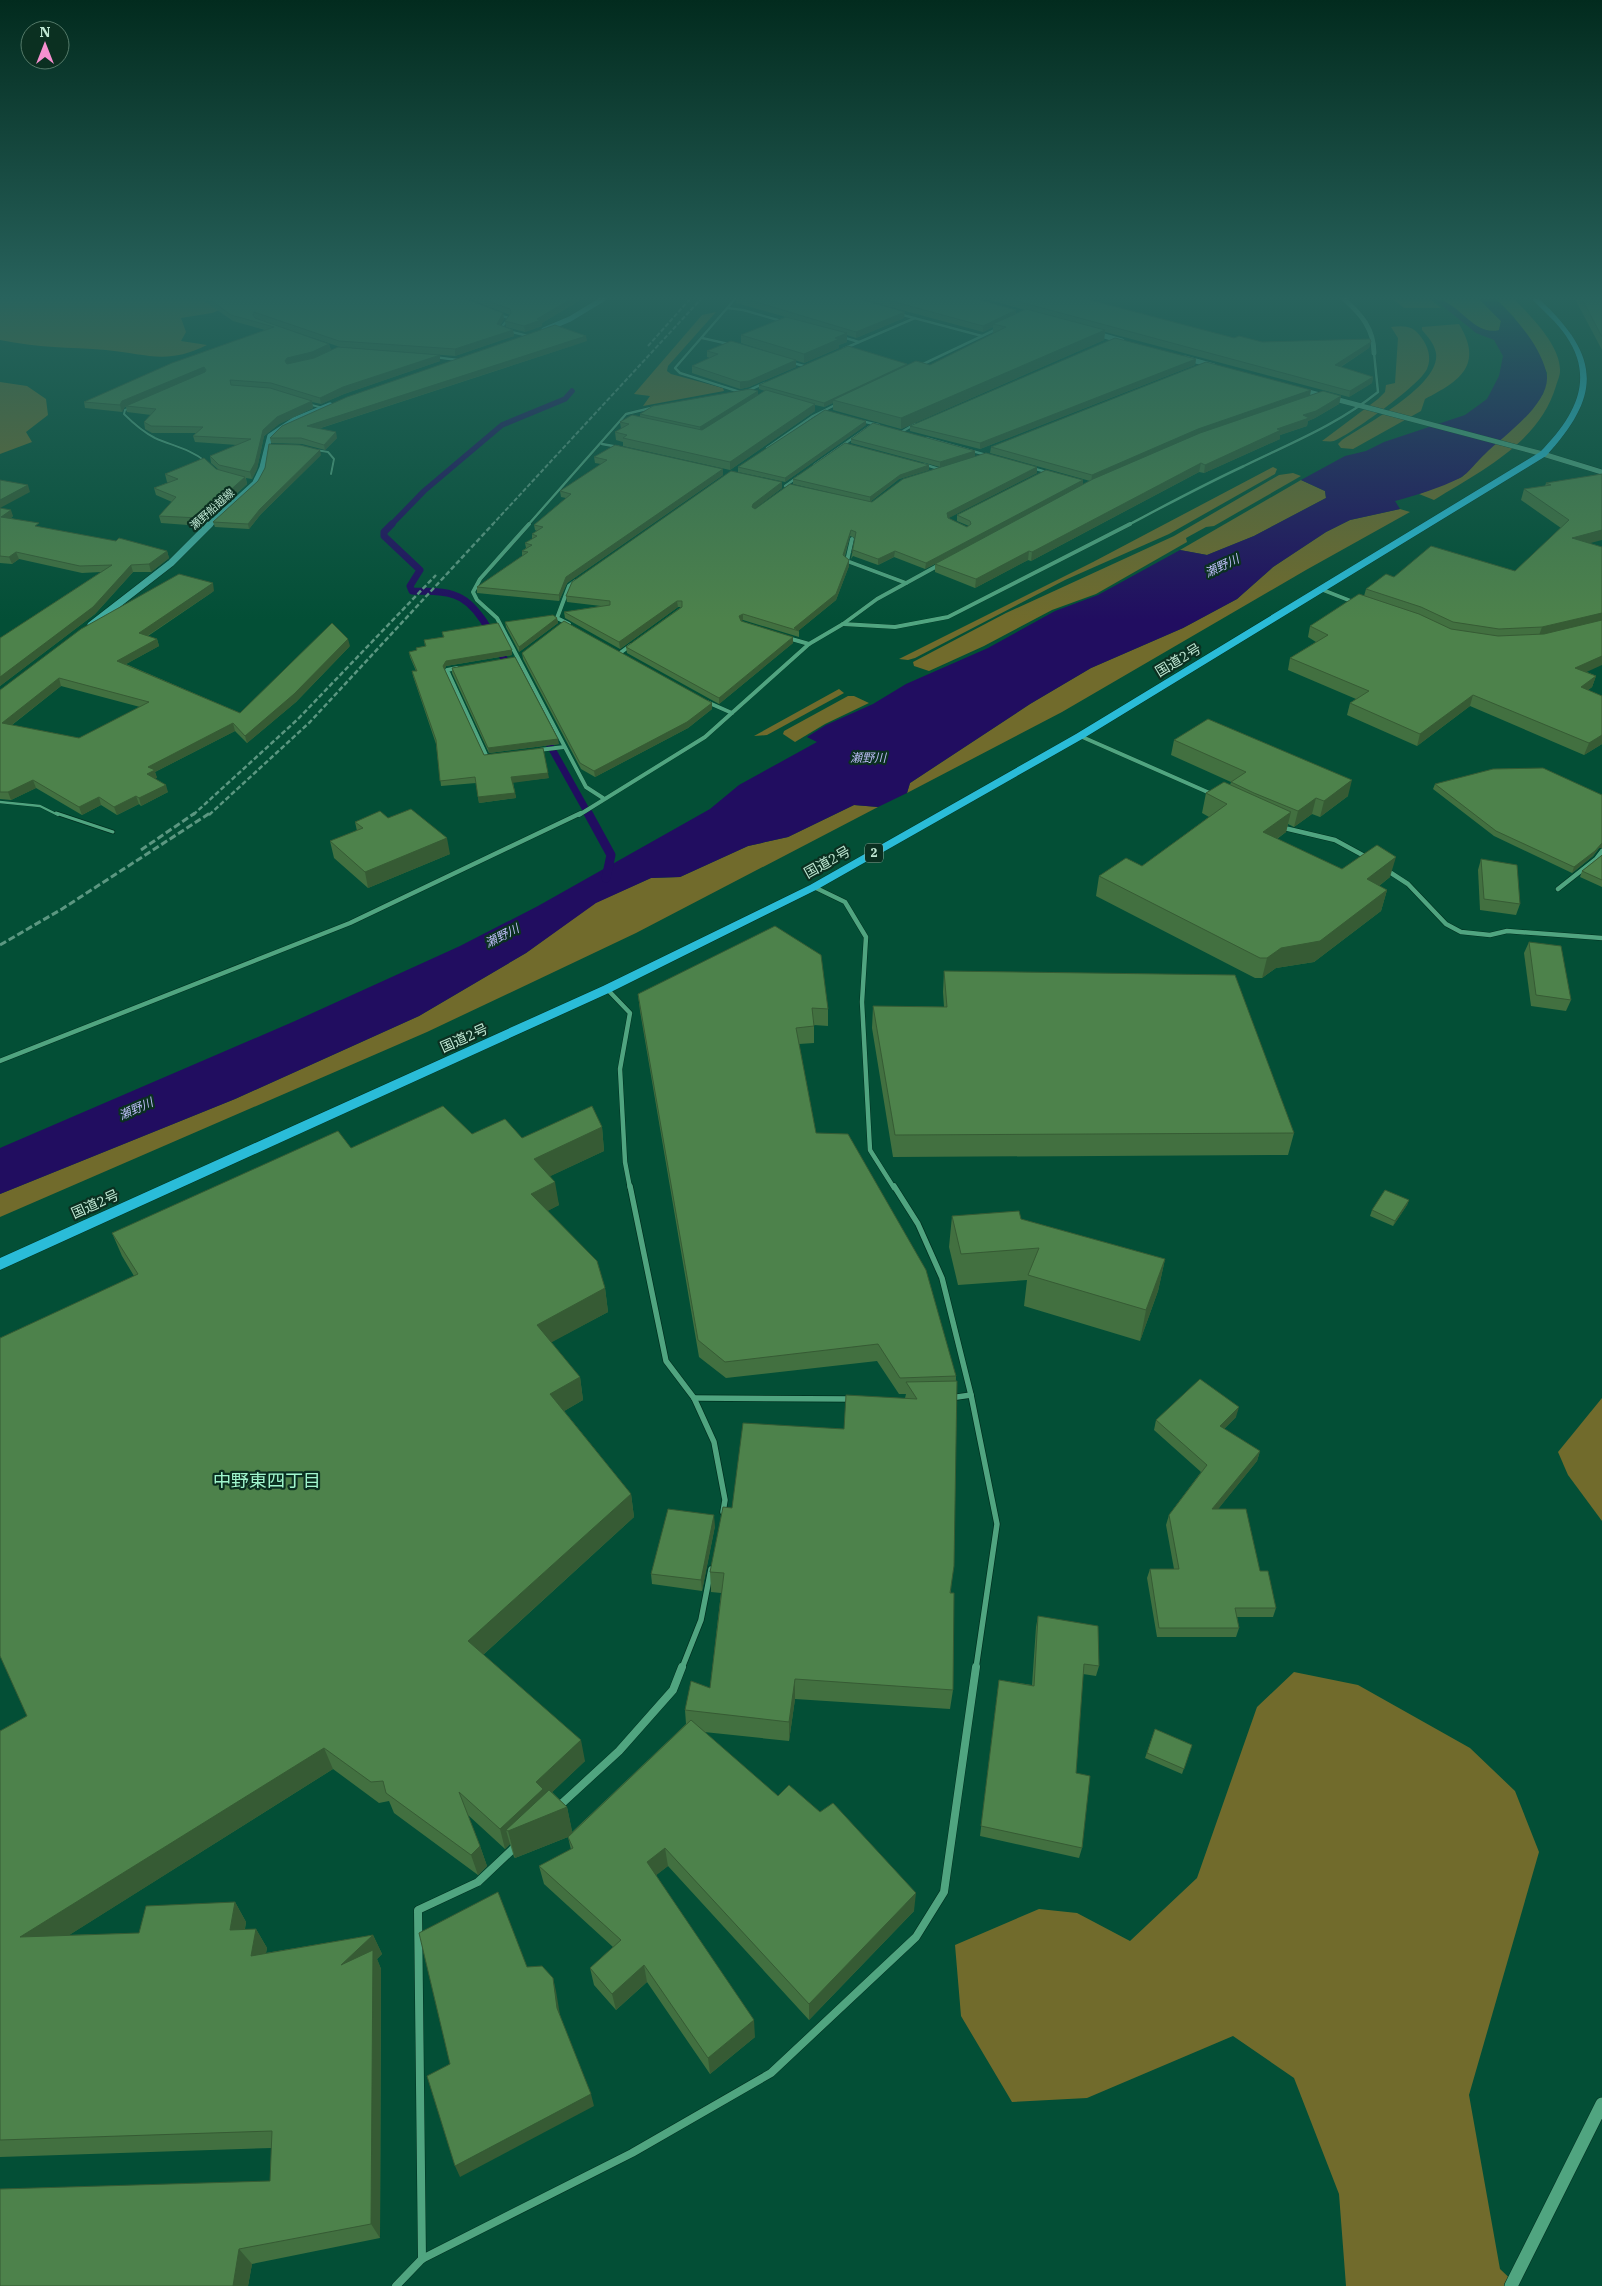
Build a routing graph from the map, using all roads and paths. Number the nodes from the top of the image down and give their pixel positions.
1 (315, 406) edge
2 (329, 406) edge
3 (661, 406) edge
4 (833, 406) edge
5 (1363, 406) joint
6 (1578, 406) edge
7 (132, 407) edge
8 (323, 408) junction
9 (813, 408) edge
10 (823, 411) junction
11 (831, 413) edge
12 (624, 418) junction
13 (633, 420) edge
14 (856, 420) edge
15 (923, 421) edge
16 (873, 424) junction
17 (881, 426) edge
18 (895, 429) edge
19 (903, 431) junction
20 (911, 434) edge
21 (920, 436) edge
22 (602, 444) junction
23 (842, 444) junction
24 (851, 447) edge
25 (623, 448) edge
26 (989, 449) edge
27 (311, 450) edge
28 (760, 453) edge
29 (980, 453) junction
30 (1544, 454) junction
31 (988, 455) junction
32 (998, 458) edge
33 (980, 459) edge
34 (206, 462) edge
35 (914, 462) edge
36 (1026, 466) edge
37 (952, 467) edge
38 (942, 470) junction
39 (1046, 472) junction
40 (1602, 472) edge
41 (934, 473) edge
42 (331, 474) dead end
43 (1055, 474) edge
44 (1037, 476) edge
45 (246, 482) edge
46 (255, 483) junction
47 (776, 484) edge
48 (785, 486) junction
49 (782, 492) edge
50 (852, 539) edge
51 (942, 563) edge
52 (577, 580) edge
53 (906, 583) junction
54 (1324, 590) junction
55 (1362, 605) edge
56 (565, 622) junction
57 (843, 624) junction
58 (573, 627) edge
59 (557, 628) edge
60 (85, 630) edge
61 (780, 635) edge
62 (635, 642) edge
63 (809, 644) junction
64 (612, 648) edge
65 (526, 652) edge
66 (620, 653) junction
67 (628, 657) edge
68 (518, 658) junction
69 (510, 659) edge
70 (467, 667) edge
71 (700, 698) edge
72 (732, 713) junction
73 (1080, 736) junction
74 (564, 747) junction
75 (530, 752) edge
76 (496, 756) edge
77 (1217, 796) edge
78 (603, 798) junction
79 (0, 802) edge
80 (1270, 823) edge
81 (113, 832) dead end
82 (1602, 851) edge
83 (1375, 862) edge
84 (1383, 868) edge
85 (814, 887) junction
86 (1558, 889) dead end
87 (1602, 938) edge
88 (607, 989) junction
89 (0, 1061) edge
90 (0, 1264) edge
91 (971, 1394) junction
92 (694, 1398) junction
93 (862, 1399) edge
94 (941, 1399) edge
95 (721, 1519) edge
96 (712, 1564) edge
97 (555, 1810) edge
98 (520, 1843) edge
99 (1602, 2104) edge
100 (422, 2259) junction
101 (396, 2286) edge
102 (1511, 2286) edge

1 - 8 lane
2 - 8 main road, 瀬野船越線
3 - 12 street
4 - 10 street
5 - 30 street
5 - 57 street
6 - 30 highway, 国道2号 / 2
7 - 34 lane
8 - 46 main road, 瀬野船越線
9 - 10 street
10 - 11 street
10 - 28 street
12 - 13 street
12 - 22 street
14 - 16 street
15 - 19 street
16 - 17 street
16 - 23 street
18 - 19 street
19 - 20 street
21 - 29 street
22 - 25 street
22 - 68 street
23 - 24 street
23 - 48 street
26 - 29 street
27 - 42 lane
29 - 31 street
30 - 40 street
30 - 54 highway, 国道2号 / 2
31 - 32 street
31 - 33 street
35 - 38 street
36 - 39 street
37 - 38 street
38 - 41 street
39 - 43 street
39 - 44 street
45 - 46 lane
46 - 60 main road, 瀬野船越線
47 - 48 street
48 - 49 street
50 - 53 street
51 - 53 street
52 - 56 street
53 - 57 street
54 - 55 street
54 - 73 highway, 国道2号 / 2
56 - 58 street
56 - 59 street
57 - 63 street
61 - 63 street
62 - 66 street
63 - 72 street
64 - 66 street
65 - 68 street
66 - 67 street
68 - 69 street
68 - 74 street
70 - 76 street
71 - 72 street
72 - 78 street
73 - 77 street
73 - 85 highway, 国道2号 / 2
74 - 75 street
74 - 78 street
78 - 89 street
79 - 81 lane
80 - 83 street
82 - 86 street
84 - 87 street
85 - 88 highway, 国道2号 / 2
85 - 91 street
88 - 90 highway, 国道2号 / 2
88 - 92 street
91 - 94 street
91 - 100 street
92 - 93 street
92 - 95 street
96 - 97 street
98 - 100 street
99 - 102 street
100 - 101 street

